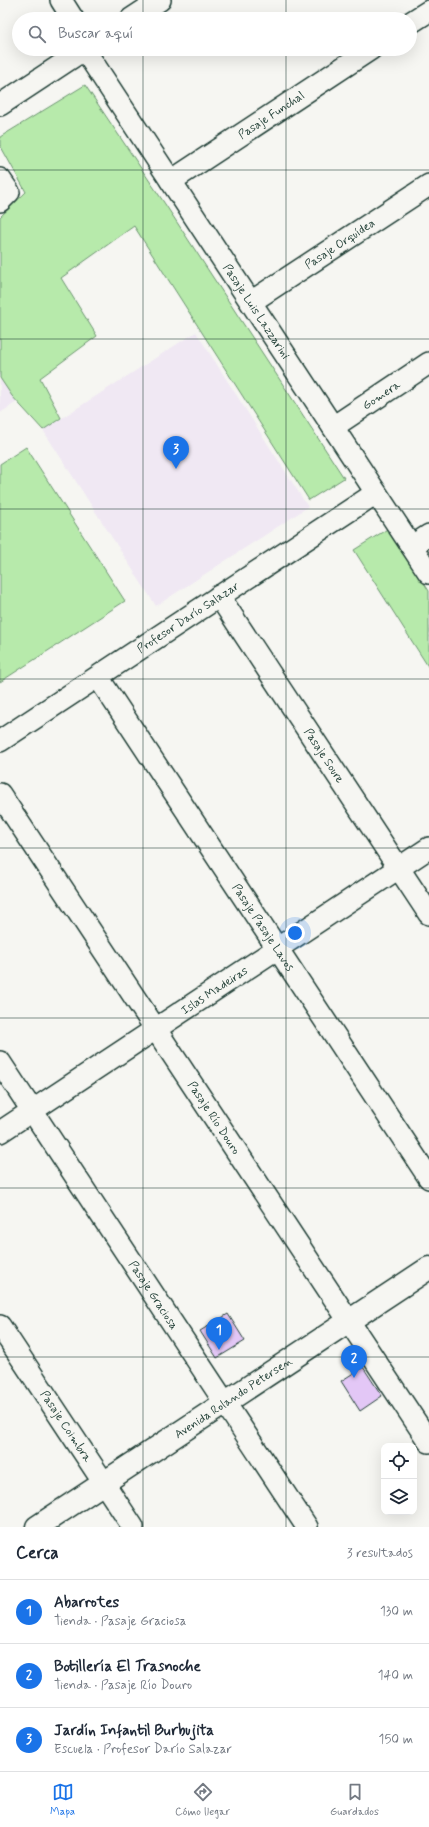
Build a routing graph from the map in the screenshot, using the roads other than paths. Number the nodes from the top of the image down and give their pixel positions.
1 (61, 0) edge
2 (160, 0) edge
3 (429, 11) edge
4 (69, 12) edge
5 (142, 12) edge
6 (417, 19) edge
7 (74, 56) edge
8 (89, 56) edge
9 (360, 56) edge
10 (0, 105) edge
11 (0, 179) edge
12 (171, 181) junction
13 (429, 185) edge
14 (0, 201) edge
15 (251, 302) junction
16 (429, 363) edge
17 (333, 427) junction
18 (376, 493) junction
19 (429, 535) edge
20 (412, 546) junction
21 (429, 573) edge
22 (219, 596) junction
23 (98, 677) junction
24 (0, 741) edge
25 (0, 794) edge
26 (429, 848) edge
27 (399, 868) junction
28 (429, 914) edge
29 (277, 948) junction
30 (156, 1029) junction
31 (0, 1062) edge
32 (32, 1111) junction
33 (0, 1132) edge
34 (429, 1178) edge
35 (429, 1268) edge
36 (349, 1321) junction
37 (0, 1326) edge
38 (225, 1403) junction
39 (429, 1442) edge
40 (104, 1483) junction
41 (37, 1527) edge
42 (132, 1527) edge
43 (307, 1527) edge

1 - 4 street
2 - 5 street
3 - 6 street
7 - 10 street
8 - 12 street, Pasaje Luis Lazzarini
9 - 12 street, Pasaje Funchal
11 - 14 street
12 - 15 street, Pasaje Luis Lazzarini
13 - 15 street, Pasaje Orquídea
15 - 17 street, Pasaje Luis Lazzarini
16 - 17 street, Gomera
17 - 18 street, Pasaje Luis Lazzarini
18 - 20 street, Pasaje Luis Lazzarini
18 - 22 street, Profesor Darío Salazar
19 - 20 street
20 - 21 street, Pasaje Luis Lazzarini
22 - 23 street, Profesor Darío Salazar
22 - 27 street, Pasaje Soure
23 - 24 street, Profesor Darío Salazar
23 - 29 street, Pasaje Pasaje Lavos
25 - 30 street, Pasaje Río Douro
26 - 27 street, Islas Madeiras
27 - 28 street, Pasaje Soure
27 - 29 street, Islas Madeiras
29 - 30 street, Islas Madeiras
29 - 34 street, Pasaje Pasaje Lavos
30 - 32 street, Islas Madeiras
30 - 36 street, Pasaje Río Douro
31 - 32 street, Pasaje Graciosa
32 - 33 street, Islas Madeiras
32 - 38 street, Pasaje Graciosa
35 - 36 street, Avenida Rolando Petersen
36 - 38 street, Avenida Rolando Petersen
36 - 39 street, Pasaje Río Douro
37 - 40 street, Pasaje Coimbra
38 - 40 street, Avenida Rolando Petersen
38 - 43 street, Pasaje Graciosa
40 - 41 street, Avenida Rolando Petersen
40 - 42 street, Pasaje Coimbra

